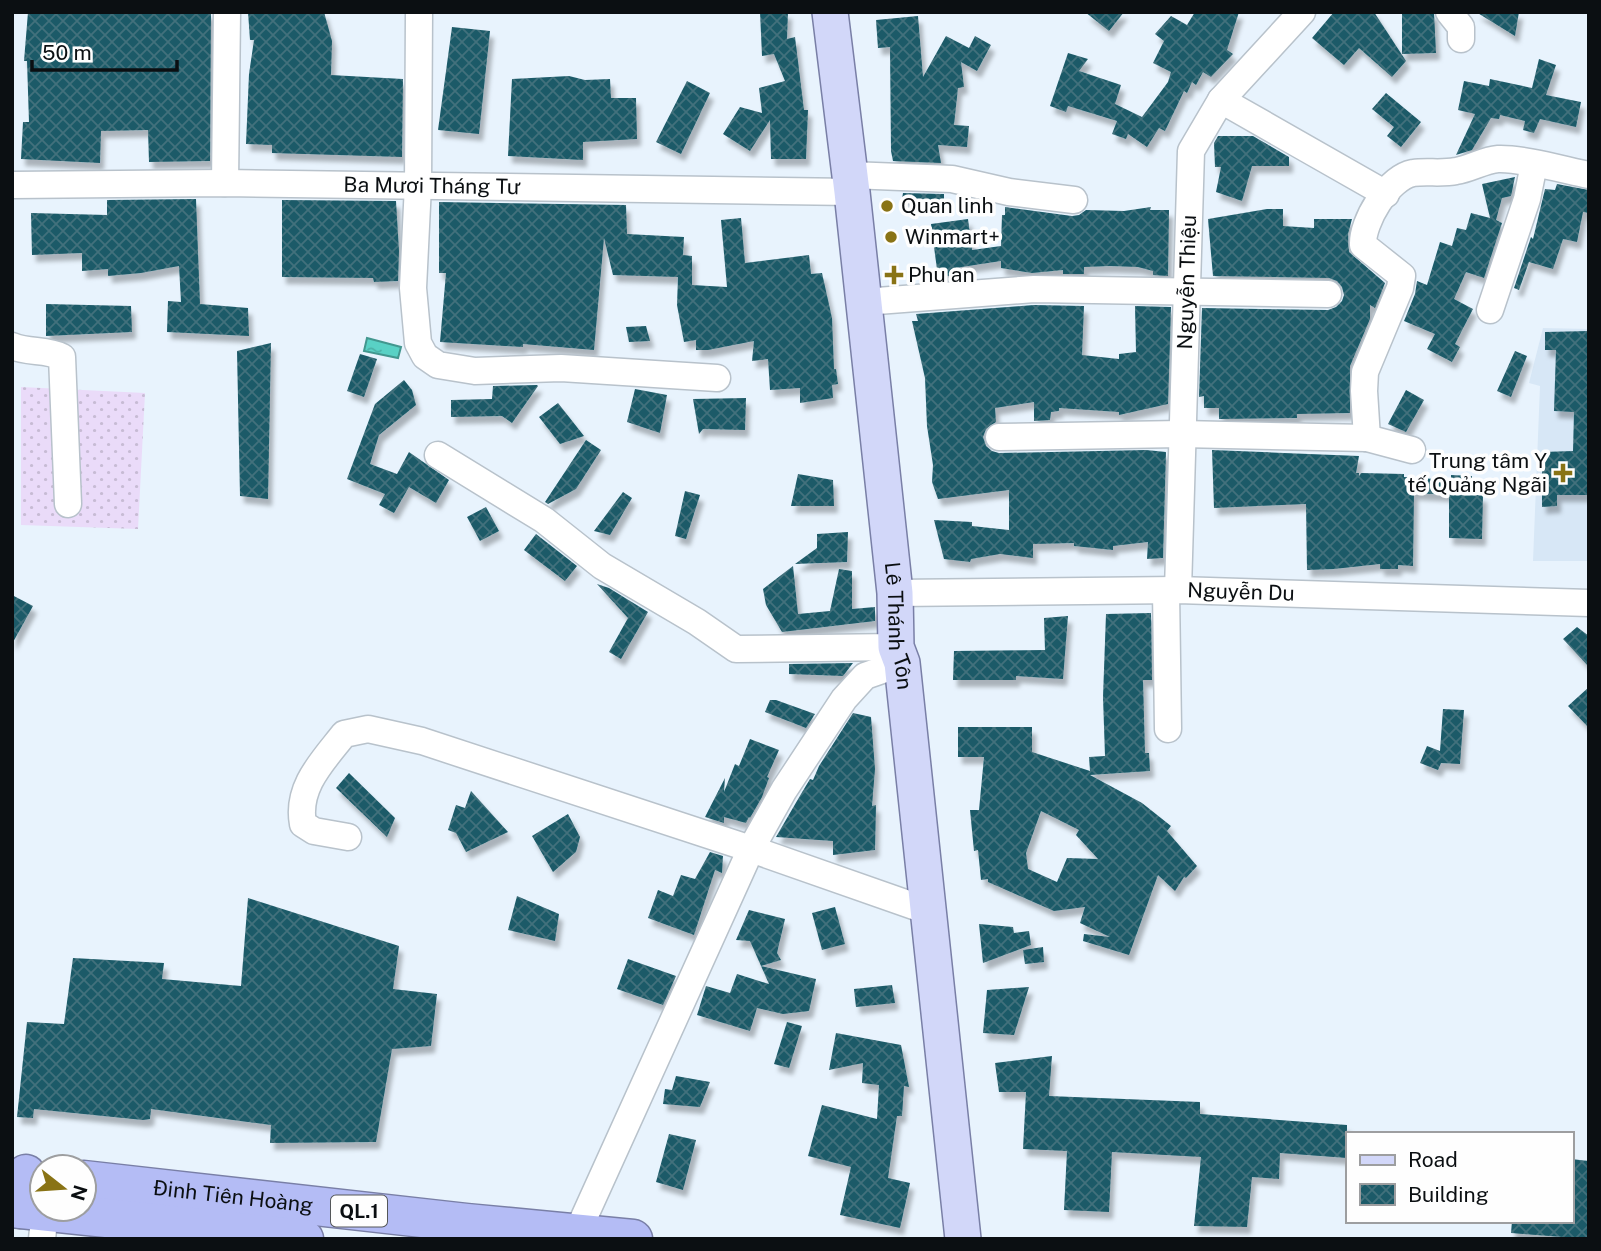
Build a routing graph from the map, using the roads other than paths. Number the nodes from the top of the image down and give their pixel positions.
1 (227, 12) edge
2 (419, 12) edge
3 (830, 12) edge
4 (1302, 12) edge
5 (1449, 12) edge
6 (1461, 39) dead end
7 (1221, 100) junction
8 (1534, 164) junction
9 (1589, 175) edge
10 (225, 183) junction
11 (851, 183) junction
12 (12, 185) edge
13 (418, 185) junction
14 (1386, 194) junction
15 (1074, 201) dead end
16 (1187, 292) junction
17 (1328, 294) dead end
18 (864, 302) junction
19 (1490, 310) dead end
20 (12, 346) edge
21 (717, 378) dead end
22 (1181, 434) junction
23 (999, 437) dead end
24 (1367, 438) junction
25 (1412, 450) dead end
26 (438, 455) dead end
27 (68, 504) dead end
28 (1172, 590) junction
29 (894, 593) junction
30 (1589, 603) edge
31 (899, 655) junction
32 (1168, 729) dead end
33 (348, 837) dead end
34 (751, 849) junction
35 (928, 911) junction
36 (98, 1182) edge
37 (98, 1208) edge
38 (577, 1233) junction
39 (304, 1239) edge
40 (633, 1239) edge
41 (963, 1239) edge

1 - 10 street
2 - 13 street
3 - 11 main road, Lê Thánh Tôn
4 - 7 street, Nguyễn Thiệu
5 - 6 street
7 - 14 street
7 - 16 street, Nguyễn Thiệu
8 - 9 street
8 - 14 street
8 - 19 street
10 - 12 street, Ba Mươi Tháng Tư
10 - 13 street, Ba Mươi Tháng Tư
11 - 13 street, Ba Mươi Tháng Tư
11 - 15 street, Ba Mươi Tháng Tư
11 - 18 main road, Lê Thánh Tôn
13 - 21 street
14 - 24 street
16 - 17 street
16 - 18 street
16 - 22 street, Nguyễn Thiệu
18 - 29 main road, Lê Thánh Tôn
20 - 27 street
22 - 23 street
22 - 24 street
22 - 28 street, Nguyễn Thiệu
24 - 25 street
26 - 31 street
28 - 29 street, Nguyễn Du
28 - 30 street, Nguyễn Du
28 - 32 street, Nguyễn Thiệu
29 - 31 main road, Lê Thánh Tôn
31 - 34 street
31 - 35 main road, Lê Thánh Tôn
33 - 34 street
34 - 35 street
34 - 38 street
35 - 41 main road, Lê Thánh Tôn
36 - 38 highway, Đinh Tiên Hoàng / QL.1
37 - 39 highway, Đinh Tiên Hoàng / QL.1
38 - 40 highway, Đinh Tiên Hoàng / QL.1

